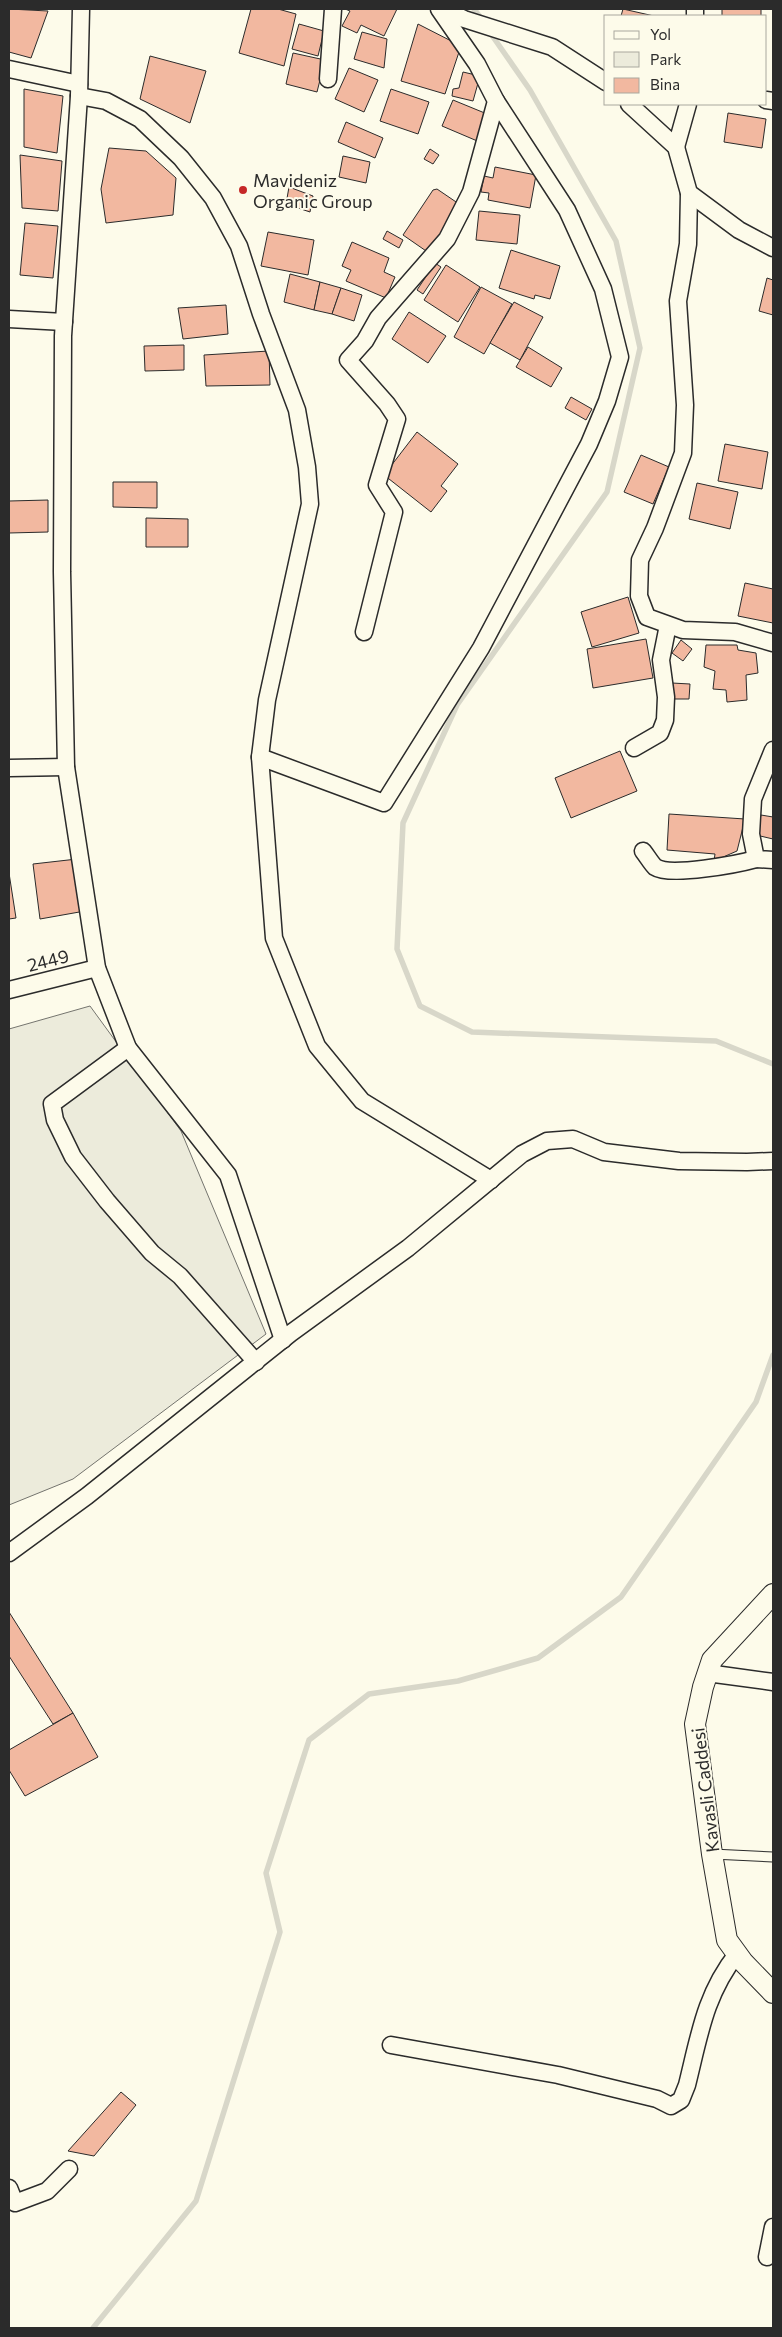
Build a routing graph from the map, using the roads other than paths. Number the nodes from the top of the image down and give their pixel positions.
1 (82, 9) edge
2 (333, 9) edge
3 (439, 9) edge
4 (443, 9) edge
5 (9, 69) edge
6 (328, 79) dead end
7 (604, 81) edge
8 (79, 90) junction
9 (496, 101) junction
10 (630, 105) edge
11 (688, 105) edge
12 (676, 147) junction
13 (689, 193) junction
14 (773, 248) edge
15 (9, 319) edge
16 (64, 322) junction
17 (668, 625) junction
18 (364, 632) dead end
19 (773, 643) edge
20 (634, 748) dead end
21 (773, 750) edge
22 (260, 758) junction
23 (66, 767) junction
24 (9, 768) edge
25 (643, 851) dead end
26 (756, 859) junction
27 (773, 860) edge
28 (97, 968) junction
29 (9, 990) edge
30 (128, 1048) junction
31 (773, 1160) edge
32 (490, 1180) junction
33 (283, 1340) junction
34 (256, 1362) junction
35 (9, 1553) edge
36 (773, 1594) edge
37 (708, 1673) junction
38 (773, 1682) edge
39 (712, 1854) junction
40 (773, 1857) edge
41 (737, 1954) junction
42 (773, 1993) edge
43 (391, 2045) dead end
44 (70, 2169) dead end
45 (9, 2188) edge
46 (773, 2227) edge
47 (768, 2257) dead end

1 - 8 street
2 - 6 street
3 - 9 street
4 - 7 street
5 - 8 street
8 - 16 street
8 - 22 street
9 - 18 street
9 - 22 street
10 - 12 street
11 - 12 street
12 - 13 street
13 - 14 street
13 - 17 street
15 - 16 street
16 - 23 street
17 - 19 street
17 - 20 street
21 - 26 street
22 - 32 street
23 - 24 street
23 - 28 street
25 - 26 street
26 - 27 street
28 - 29 street, 2449
28 - 30 street
30 - 33 street
30 - 34 street
31 - 32 street
32 - 33 street
33 - 34 street
34 - 35 street
36 - 37 street, Kavasli Caddesi
37 - 38 street
37 - 39 street, Kavasli Caddesi
39 - 40 lane
39 - 41 street, Kavasli Caddesi
41 - 42 street, Kavasli Caddesi
41 - 43 street
44 - 45 street
46 - 47 street

